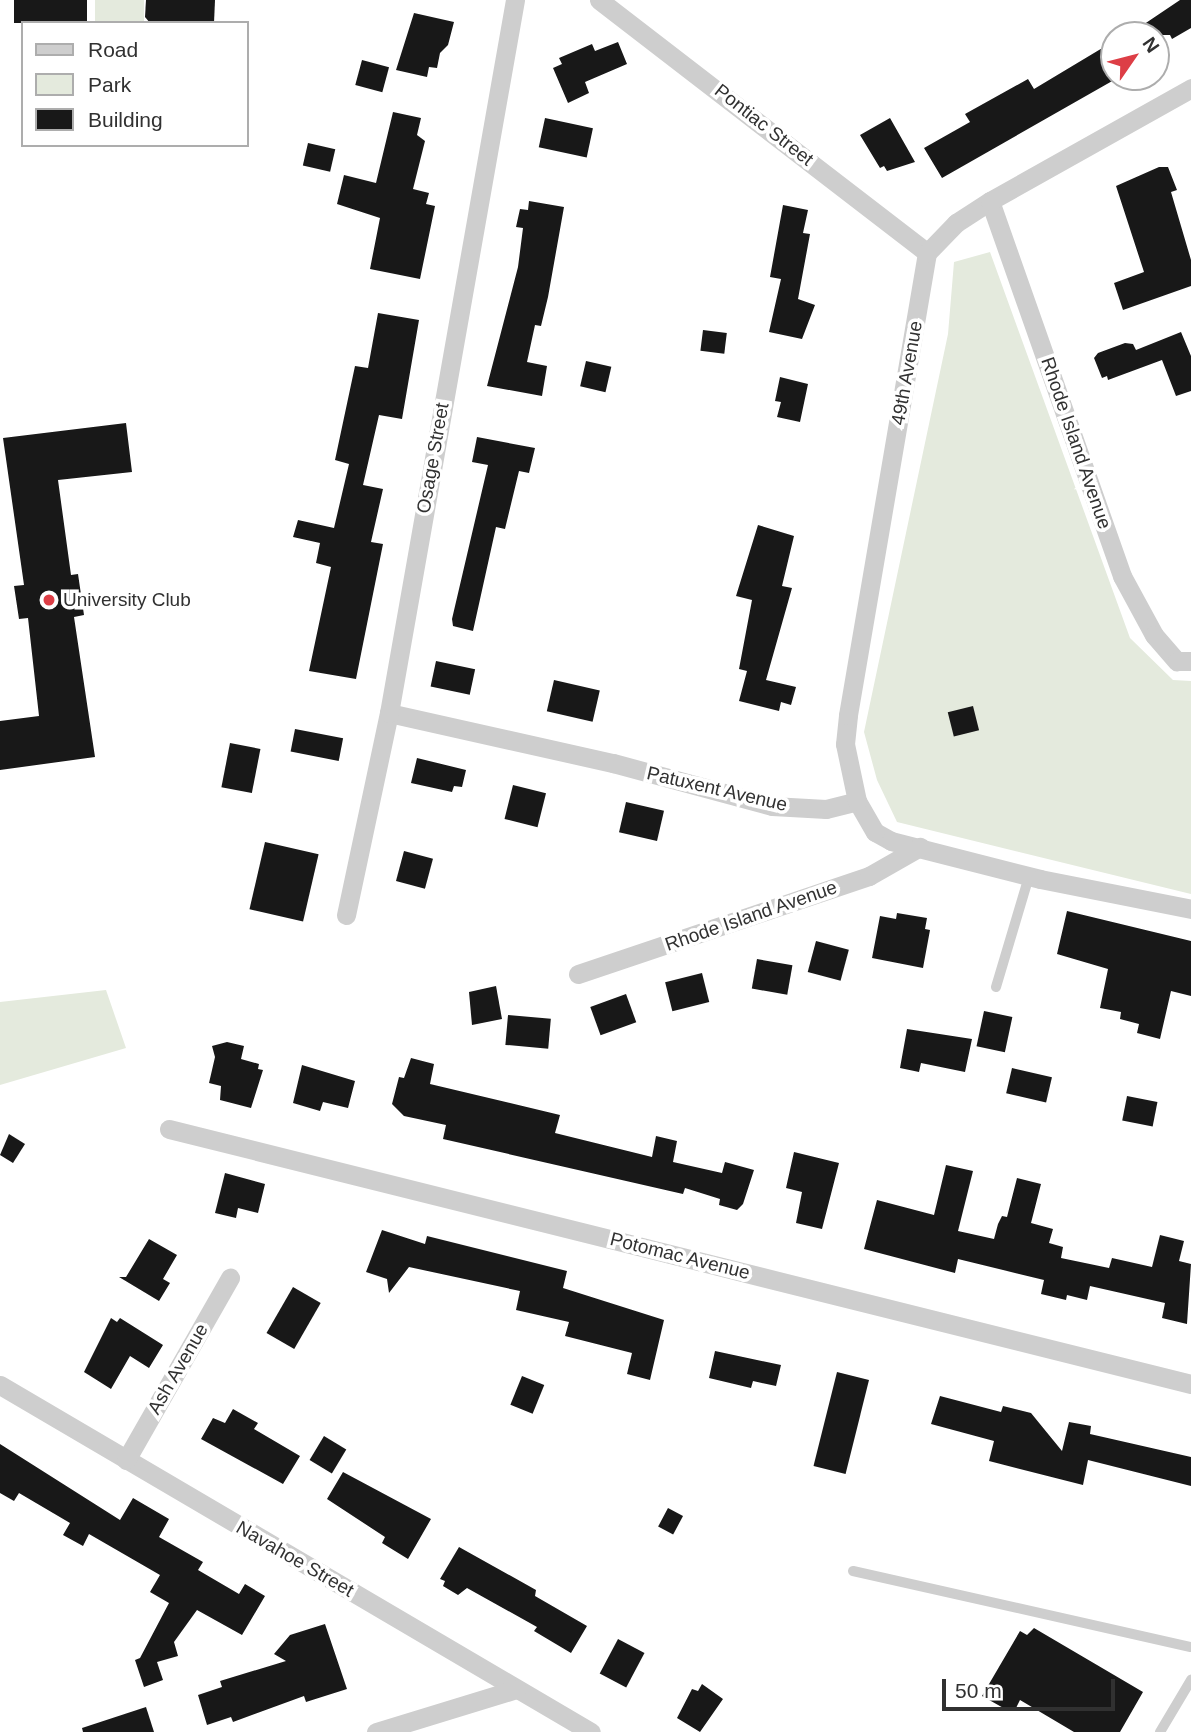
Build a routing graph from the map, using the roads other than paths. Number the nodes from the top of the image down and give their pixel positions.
1 (515, 0) edge
2 (599, 0) edge
3 (1191, 89) edge
4 (990, 201) junction
5 (927, 253) junction
6 (1191, 661) edge
7 (388, 713) junction
8 (857, 801) junction
9 (920, 848) junction
10 (1029, 876) junction
11 (1191, 909) edge
12 (346, 915) dead end
13 (578, 974) dead end
14 (996, 987) dead end
15 (169, 1129) dead end
16 (230, 1278) dead end
17 (1191, 1384) edge
18 (0, 1385) edge
19 (126, 1460) junction
20 (853, 1570) dead end
21 (1191, 1647) edge
22 (1191, 1680) edge
23 (517, 1689) junction
24 (376, 1732) edge
25 (591, 1732) edge
26 (1160, 1732) edge

1 - 7 street, Osage Street
2 - 5 street, Pontiac Street
3 - 4 street
4 - 5 street
4 - 6 street, Rhode Island Avenue
5 - 8 street, 49th Avenue
7 - 8 street, Patuxent Avenue
7 - 12 street, Osage Street
8 - 9 street
9 - 10 street
9 - 13 street, Rhode Island Avenue
10 - 11 street
10 - 14 lane
15 - 17 street, Potomac Avenue
16 - 19 street, Ash Avenue
18 - 19 street, Navahoe Street
19 - 23 street, Navahoe Street
20 - 21 lane
22 - 26 lane
23 - 24 street
23 - 25 street, Navahoe Street

